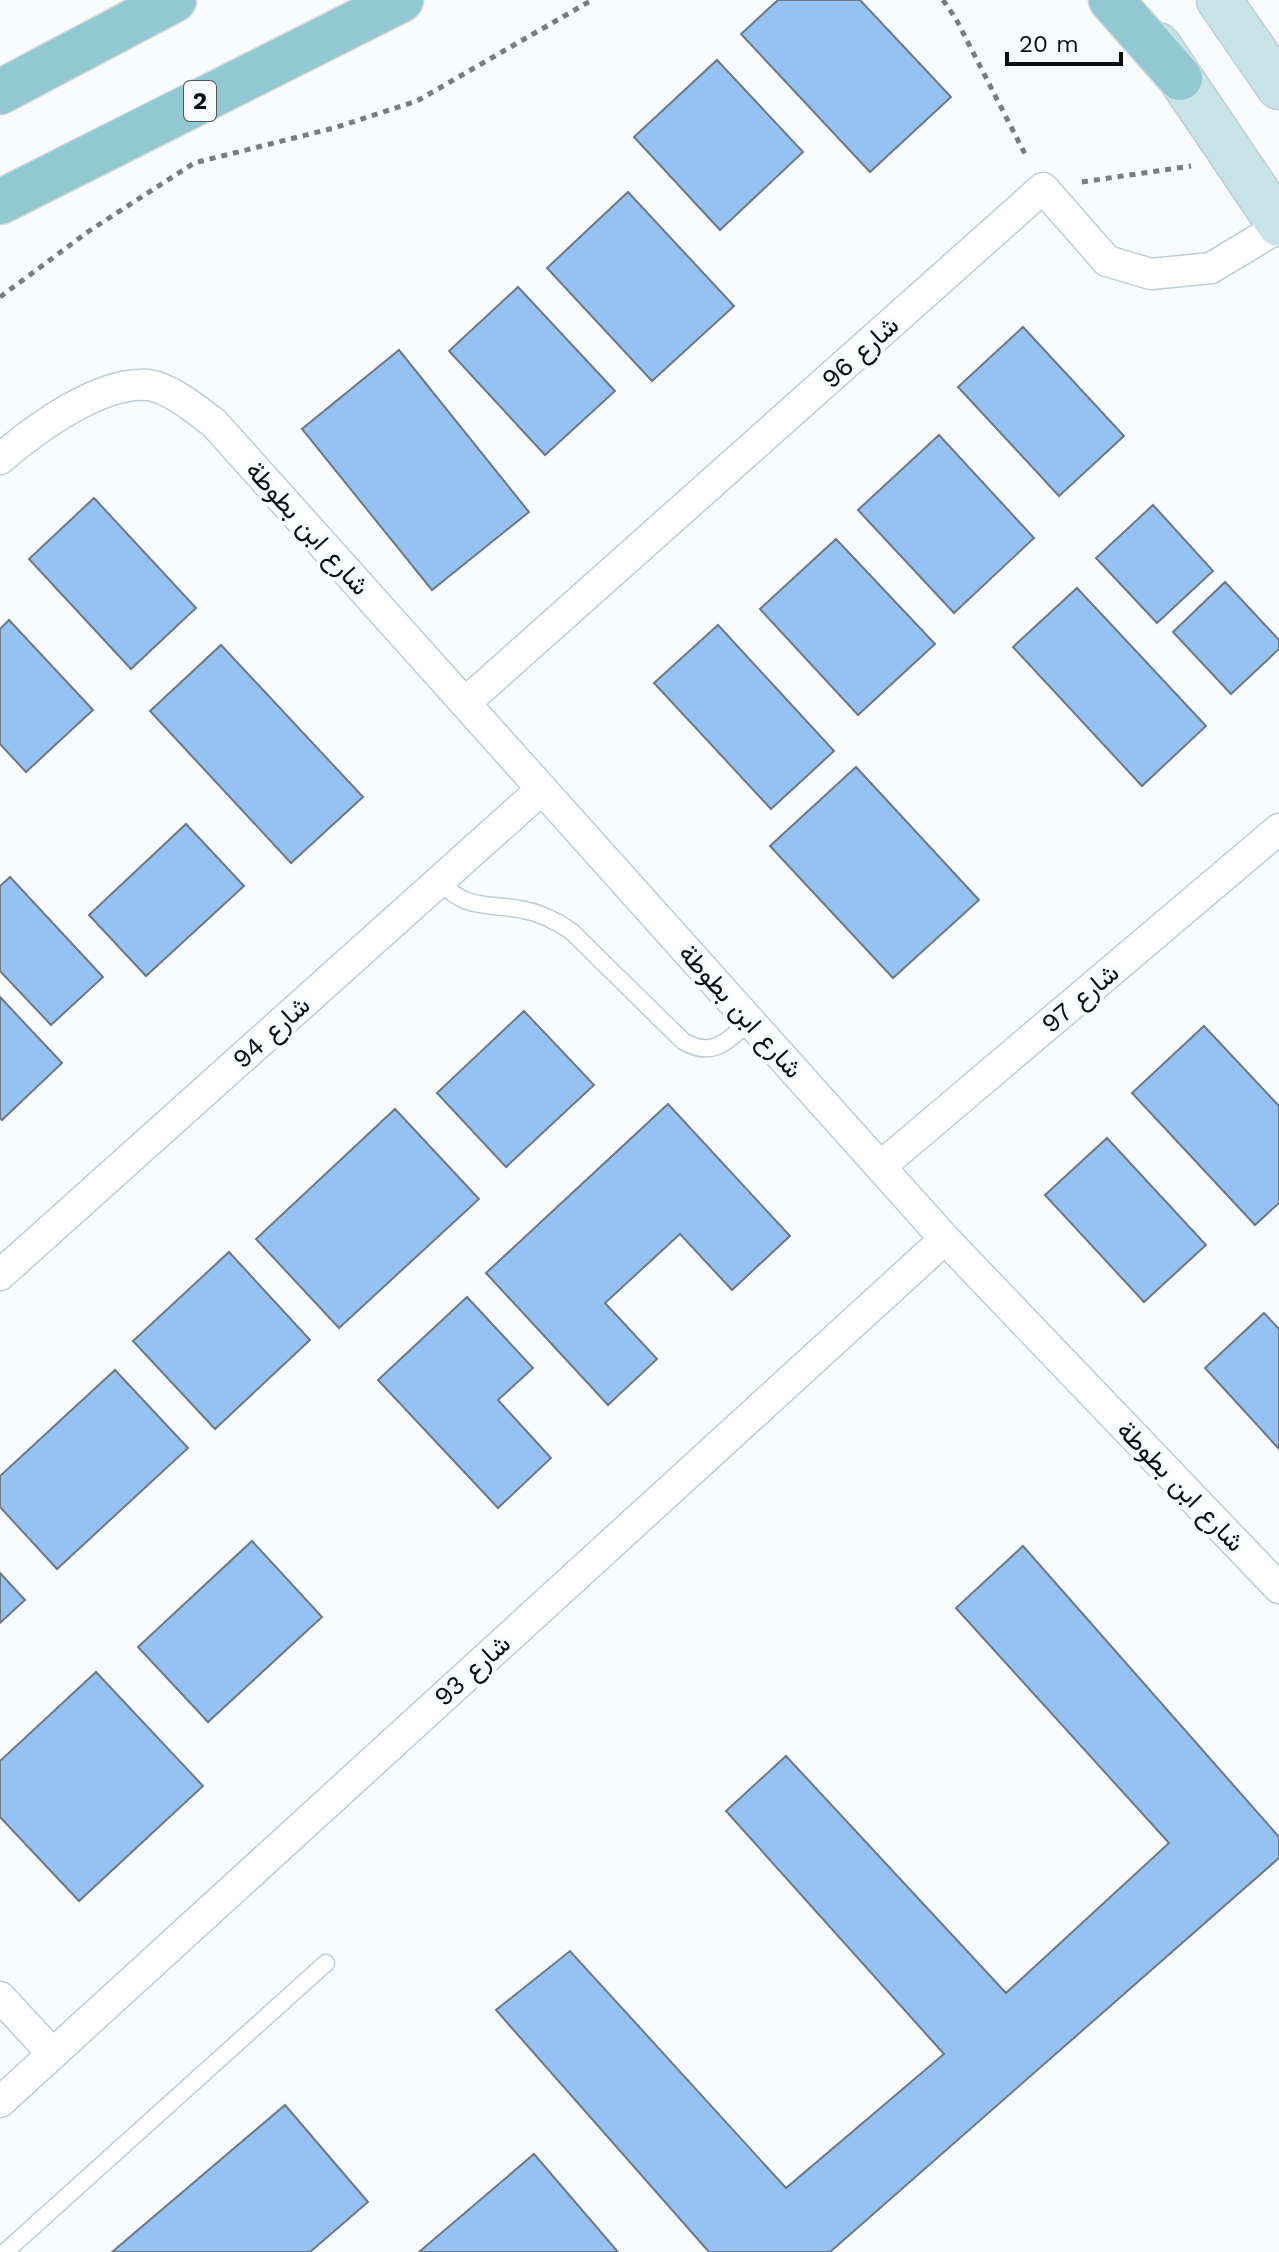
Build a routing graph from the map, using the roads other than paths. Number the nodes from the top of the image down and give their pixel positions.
1 (174, 0) edge
2 (401, 0) edge
3 (1111, 0) edge
4 (1127, 0) edge
5 (1219, 0) edge
6 (1276, 76) edge
7 (1180, 78) junction
8 (0, 92) edge
9 (0, 202) edge
10 (1279, 225) edge
11 (0, 459) edge
12 (465, 703) junction
13 (542, 789) junction
14 (1279, 829) edge
15 (439, 881) junction
16 (750, 1021) junction
17 (881, 1166) junction
18 (945, 1239) junction
19 (0, 1275) edge
20 (1279, 1588) edge
21 (326, 1963) dead end
22 (0, 1997) edge
23 (52, 2053) junction
24 (0, 2102) edge
25 (5, 2252) edge

1 - 8 main road
2 - 9 main road, 2
3 - 7 main road
4 - 7 main road
5 - 6 main road
7 - 10 main road
10 - 12 street, شارع 96
11 - 12 street, شارع ابن بطوطة
12 - 13 street, شارع ابن بطوطة
13 - 15 street, شارع 94
13 - 16 street, شارع ابن بطوطة
14 - 17 street, شارع 97
15 - 16 lane
15 - 19 street, شارع 94
16 - 17 street, شارع ابن بطوطة
17 - 18 street, شارع ابن بطوطة
18 - 20 street, شارع ابن بطوطة
18 - 23 street, شارع 93
21 - 25 lane
22 - 23 street
23 - 24 street, شارع 93

